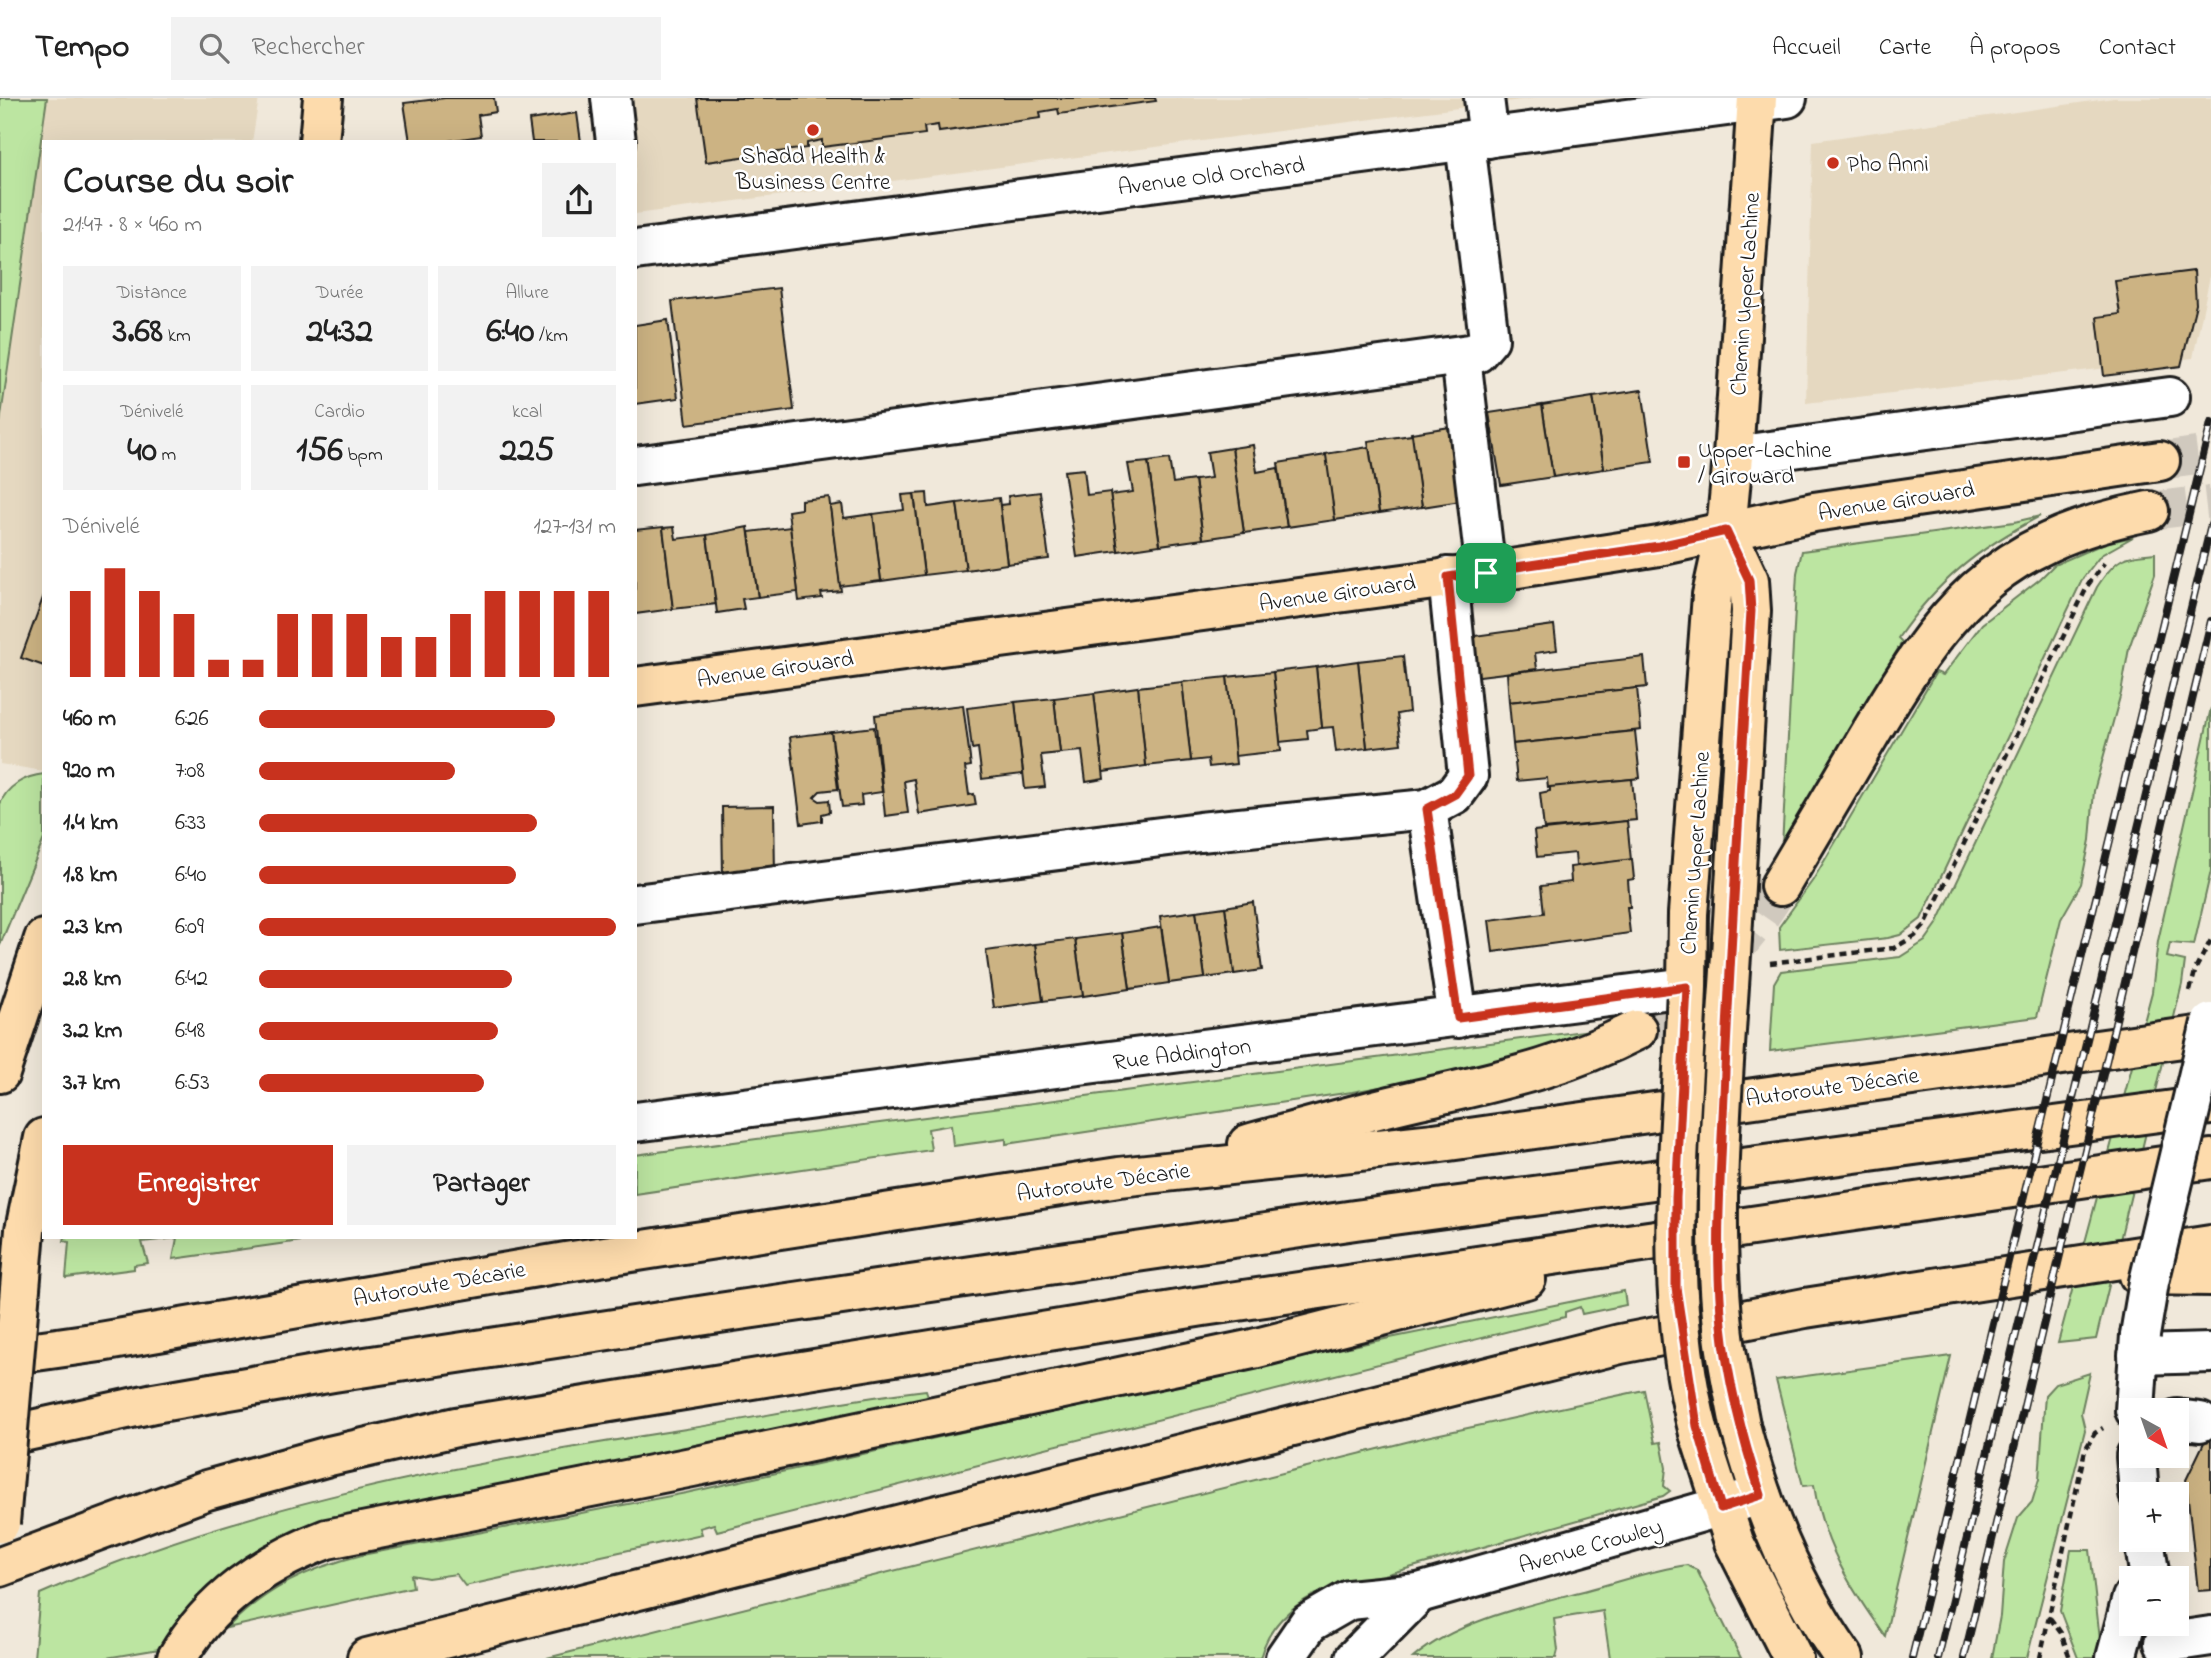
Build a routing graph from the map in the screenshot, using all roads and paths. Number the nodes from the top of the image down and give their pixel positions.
1 (323, 98) edge
2 (611, 98) edge
3 (1484, 98) edge
4 (1767, 99) edge
5 (1579, 112) edge
6 (1495, 128) edge
7 (319, 140) edge
8 (616, 140) edge
9 (637, 250) edge
10 (1461, 357) junction
11 (2169, 397) dead end
12 (1733, 456) junction
13 (2160, 460) tunnel mouth
14 (637, 466) edge
15 (2149, 511) tunnel mouth
16 (1726, 531) junction
17 (2113, 556) dead end
18 (1486, 573) junction
19 (1448, 577) junction
20 (637, 687) edge
21 (1427, 809) junction
22 (1780, 886) tunnel mouth
23 (637, 904) edge
24 (2211, 940) edge
25 (42, 945) edge
26 (1769, 963) dead end
27 (2196, 968) dead end
28 (1729, 981) junction
29 (1687, 987) junction
30 (1458, 1018) junction
31 (2211, 1023) edge
32 (1637, 1030) tunnel mouth
33 (2211, 1034) edge
34 (0, 1073) edge
35 (2211, 1105) edge
36 (637, 1122) edge
37 (42, 1154) edge
38 (2211, 1159) edge
39 (1119, 1177) junction
40 (38, 1185) edge
41 (1705, 1233) junction
42 (2211, 1245) edge
43 (2018, 1275) junction
44 (2211, 1276) edge
45 (2139, 1345) junction
46 (2211, 1353) edge
47 (0, 1356) edge
48 (2125, 1398) edge
49 (2119, 1419) edge
50 (0, 1437) edge
51 (1761, 1495) junction
52 (1721, 1508) junction
53 (0, 1524) edge
54 (0, 1567) edge
55 (1419, 1593) junction
56 (2050, 1618) junction
57 (2122, 1636) edge
58 (2211, 1636) edge
59 (2163, 1642) edge
60 (177, 1658) edge
61 (367, 1658) edge
62 (1285, 1658) edge
63 (1355, 1658) edge
64 (1793, 1658) edge
65 (1844, 1658) edge
66 (2040, 1658) edge
67 (2070, 1658) edge
68 (2116, 1658) edge

1 - 7 main road
2 - 8 street
3 - 6 street
4 - 5 street, Avenue Old Orchard
4 - 12 main road, Chemin Upper Lachine
5 - 6 street, Avenue Old Orchard
6 - 9 street, Avenue Old Orchard
6 - 10 street
10 - 14 street
10 - 18 street
11 - 12 street
12 - 16 main road, Chemin Upper Lachine
13 - 16 main road, Avenue Girouard
15 - 22 main road
16 - 18 main road, Avenue Girouard
16 - 28 main road, Chemin Upper Lachine, bridge
16 - 29 main road, Chemin Upper Lachine
17 - 26 path
18 - 19 main road, Avenue Girouard
19 - 20 main road, Avenue Girouard
19 - 21 street
21 - 23 street
21 - 30 street
24 - 27 path
25 - 34 main road
28 - 29 street, Rue Addington
28 - 51 main road, Chemin Upper Lachine, bridge
29 - 30 street, Rue Addington
29 - 52 main road, Chemin Upper Lachine, bridge
30 - 36 street, Rue Addington
31 - 45 street, bridge
32 - 39 main road
33 - 39 main road, Autoroute Décarie
35 - 50 main road
37 - 40 main road
38 - 41 main road
39 - 47 main road, Autoroute Décarie
40 - 53 main road, bridge
41 - 54 main road
41 - 60 main road
42 - 43 main road
43 - 44 main road
43 - 61 main road
45 - 46 street
45 - 48 street
49 - 56 path
51 - 52 street, Avenue Crowley
51 - 65 main road, Chemin Upper Lachine
52 - 55 street, Avenue Crowley
52 - 64 main road, Chemin Upper Lachine
55 - 62 street, Avenue Crowley
55 - 63 street, Avenue Crowley
56 - 66 path
56 - 67 path
57 - 68 street
58 - 59 street

